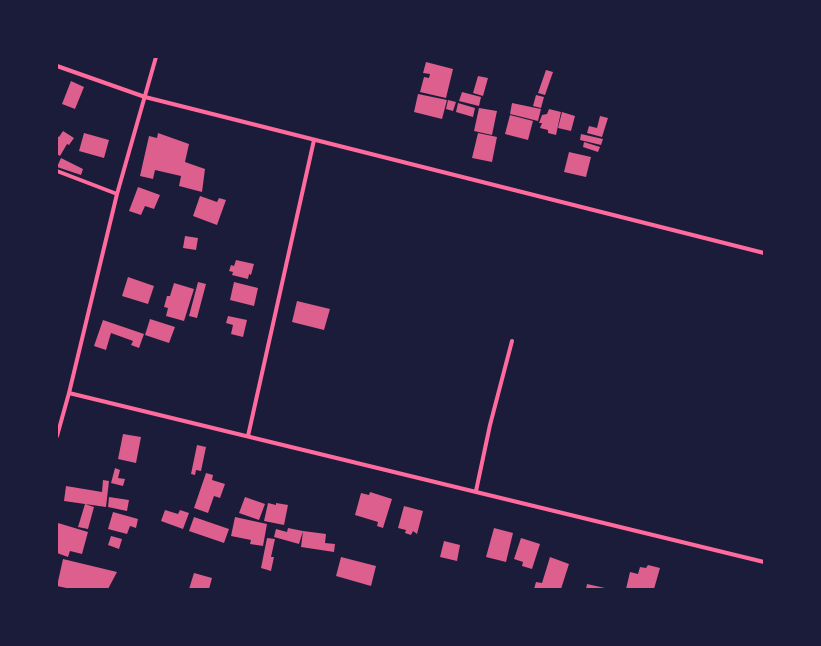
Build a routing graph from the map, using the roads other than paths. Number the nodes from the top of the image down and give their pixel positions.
1 (156, 57) edge
2 (57, 66) edge
3 (145, 97) junction
4 (314, 140) junction
5 (57, 171) edge
6 (117, 194) junction
7 (764, 253) edge
8 (512, 341) dead end
9 (69, 393) junction
10 (57, 436) edge
11 (248, 436) junction
12 (476, 491) junction
13 (764, 562) edge

1 - 3 street
2 - 3 street
3 - 4 street
3 - 6 street
4 - 7 street
4 - 11 street
5 - 6 street
6 - 9 street
8 - 12 street
9 - 10 street
9 - 11 street
11 - 12 street
12 - 13 street

